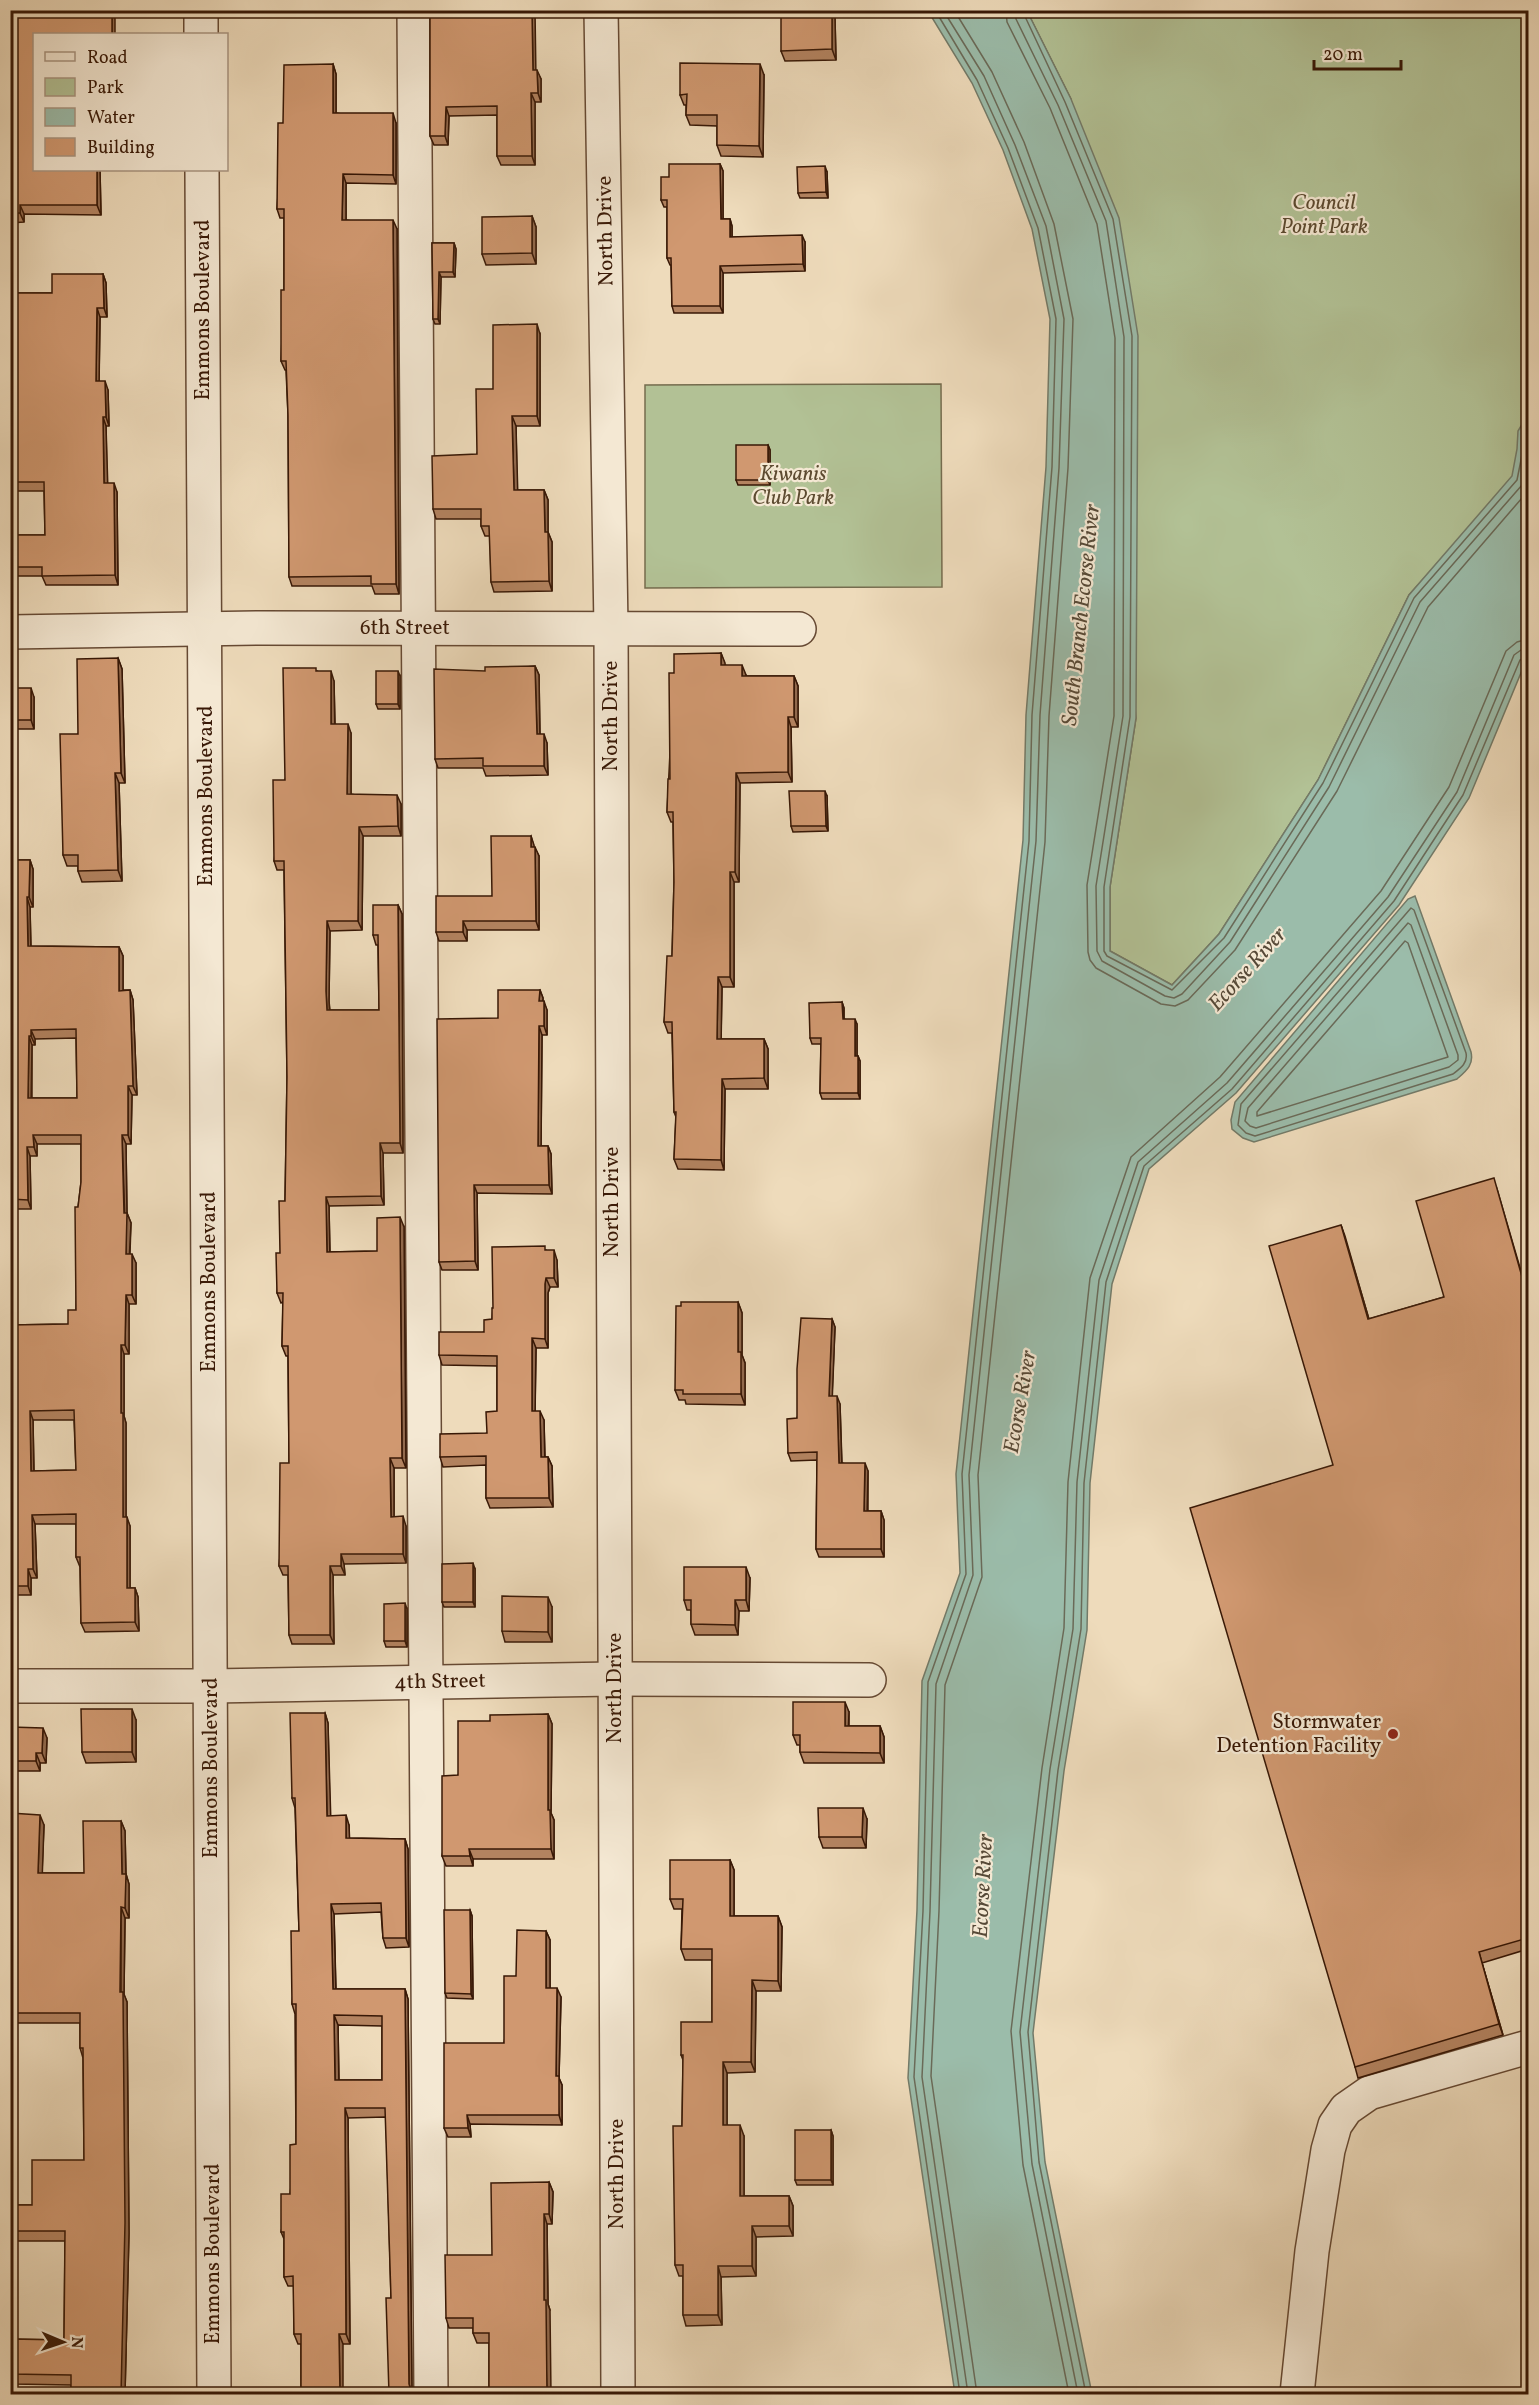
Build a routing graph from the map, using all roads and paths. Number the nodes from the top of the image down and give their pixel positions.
1 (201, 10) edge
2 (414, 10) edge
3 (601, 10) edge
4 (201, 33) edge
5 (202, 171) edge
6 (418, 628) junction
7 (610, 628) junction
8 (205, 629) junction
9 (799, 629) dead end
10 (10, 632) edge
11 (614, 1678) junction
12 (869, 1680) dead end
13 (426, 1683) junction
14 (10, 1686) edge
15 (211, 1686) junction
16 (1528, 2047) edge
17 (214, 2394) edge
18 (431, 2394) edge
19 (618, 2394) edge
20 (1297, 2394) edge

1 - 4 street
2 - 6 street
3 - 7 street, North Drive
5 - 8 street, Emmons Boulevard
6 - 7 street, 6th Street
6 - 8 street, 6th Street
6 - 13 street
7 - 9 street, 6th Street
7 - 11 street, North Drive
8 - 10 street, 6th Street
8 - 15 street, Emmons Boulevard
11 - 12 street, 4th Street
11 - 13 street, 4th Street
11 - 19 street, North Drive
13 - 15 street, 4th Street
13 - 18 street
14 - 15 street, 4th Street
15 - 17 street, Emmons Boulevard
16 - 20 street

